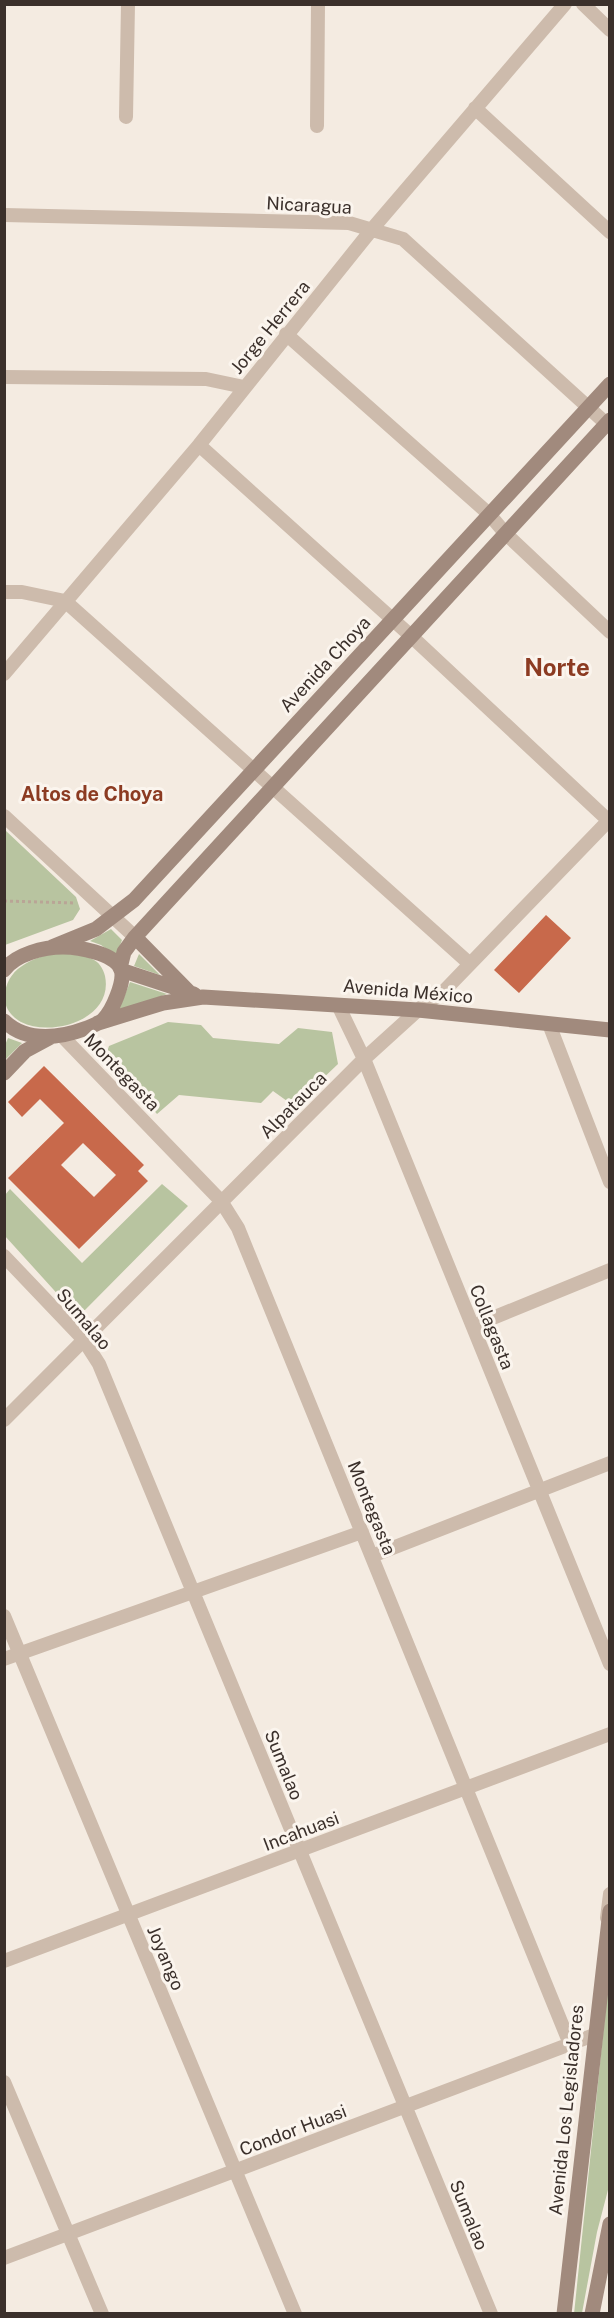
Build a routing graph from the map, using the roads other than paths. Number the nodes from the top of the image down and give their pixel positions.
1 (128, 4) edge
2 (318, 4) edge
3 (565, 4) edge
4 (583, 4) edge
5 (609, 30) edge
6 (475, 108) junction
7 (126, 117) dead end
8 (317, 126) dead end
9 (4, 215) edge
10 (373, 228) junction
11 (609, 232) edge
12 (286, 334) junction
13 (4, 377) edge
14 (609, 384) edge
15 (244, 387) junction
16 (588, 407) junction
17 (608, 423) edge
18 (199, 445) junction
19 (489, 514) junction
20 (505, 533) junction
21 (4, 592) edge
22 (65, 600) junction
23 (393, 620) junction
24 (609, 632) edge
25 (411, 636) junction
26 (4, 674) edge
27 (254, 770) junction
28 (272, 787) junction
29 (4, 816) edge
30 (609, 820) edge
31 (114, 917) junction
32 (135, 937) junction
33 (52, 947) junction
34 (10, 960) edge
35 (471, 964) junction
36 (121, 969) junction
37 (4, 970) edge
38 (196, 995) junction
39 (338, 1005) junction
40 (418, 1010) junction
41 (4, 1021) edge
42 (98, 1023) junction
43 (549, 1024) junction
44 (609, 1030) edge
45 (57, 1037) junction
46 (364, 1059) junction
47 (4, 1073) edge
48 (609, 1182) edge
49 (221, 1201) junction
50 (4, 1256) edge
51 (609, 1270) edge
52 (473, 1326) junction
53 (83, 1339) junction
54 (4, 1420) edge
55 (609, 1463) edge
56 (540, 1491) junction
57 (362, 1532) junction
58 (372, 1556) junction
59 (193, 1592) junction
60 (4, 1616) edge
61 (20, 1653) junction
62 (4, 1659) edge
63 (609, 1664) edge
64 (609, 1734) edge
65 (466, 1788) junction
66 (300, 1850) junction
67 (609, 1894) edge
68 (129, 1915) junction
69 (608, 1915) edge
70 (4, 1961) edge
71 (594, 2035) junction
72 (570, 2044) junction
73 (4, 2082) edge
74 (405, 2106) junction
75 (235, 2171) junction
76 (609, 2223) edge
77 (69, 2234) junction
78 (4, 2258) edge
79 (102, 2313) edge
80 (295, 2313) edge
81 (490, 2313) edge
82 (564, 2313) edge
83 (592, 2313) edge

1 - 7 street
2 - 8 street
3 - 6 street, Jorge Herrera
4 - 5 street
6 - 10 street, Jorge Herrera
6 - 11 street
9 - 10 street, Nicaragua
10 - 12 street, Jorge Herrera
10 - 16 street, Nicaragua
12 - 15 street, Jorge Herrera
12 - 19 street
13 - 15 street
14 - 16 main road, Avenida Choya
15 - 18 street, Jorge Herrera
16 - 17 street, Nicaragua
16 - 19 main road, Avenida Choya
17 - 20 main road
18 - 22 street, Jorge Herrera
18 - 23 street
19 - 20 street
19 - 23 main road, Avenida Choya
20 - 24 street
20 - 25 main road
21 - 22 street
22 - 26 street, Jorge Herrera
22 - 27 street
23 - 25 street
23 - 27 main road, Avenida Choya
25 - 28 main road
25 - 30 street
27 - 28 street
27 - 31 main road, Avenida Choya
28 - 32 main road
28 - 35 street
29 - 31 street
30 - 35 street, Alpatauca
31 - 32 street
31 - 33 main road, Avenida Choya
32 - 36 main road
32 - 38 main road
33 - 34 main road, Avenida Choya
33 - 36 main road, Avenida México
34 - 37 main road
35 - 40 street, Alpatauca
36 - 38 main road, Avenida México
36 - 42 main road
38 - 39 main road, Avenida México
38 - 42 main road, Avenida México
39 - 40 main road, Avenida México
39 - 46 street, Collagasta
40 - 43 main road, Avenida México
40 - 46 street, Alpatauca
41 - 45 main road
42 - 45 main road, Avenida México
43 - 44 main road, Avenida México
43 - 48 street
45 - 47 main road
45 - 49 street, Montegasta
46 - 49 street, Alpatauca
46 - 52 street, Collagasta
49 - 53 street, Alpatauca
49 - 57 street, Montegasta
50 - 53 street, Sumalao
51 - 52 street
52 - 56 street, Collagasta
53 - 54 street, Alpatauca
53 - 59 street, Sumalao
55 - 56 street
56 - 58 street
56 - 63 street, Collagasta
57 - 58 street, Montegasta
57 - 59 street
58 - 65 street, Montegasta
59 - 61 street
59 - 66 street, Sumalao
60 - 61 street, Joyango
61 - 62 street
61 - 68 street, Joyango
64 - 65 street, Incahuasi
65 - 66 street, Incahuasi
65 - 72 street, Montegasta
66 - 68 street, Incahuasi
66 - 74 street, Sumalao
67 - 69 street
68 - 70 street, Incahuasi
68 - 75 street, Joyango
69 - 71 main road, Avenida Los Legisladores
71 - 72 street, Condor Huasi
71 - 82 main road, Avenida Los Legisladores
72 - 74 street, Condor Huasi
73 - 77 street
74 - 75 street, Condor Huasi
74 - 81 street, Sumalao
75 - 77 street, Condor Huasi
75 - 80 street, Joyango
76 - 83 main road
77 - 78 street, Condor Huasi
77 - 79 street

